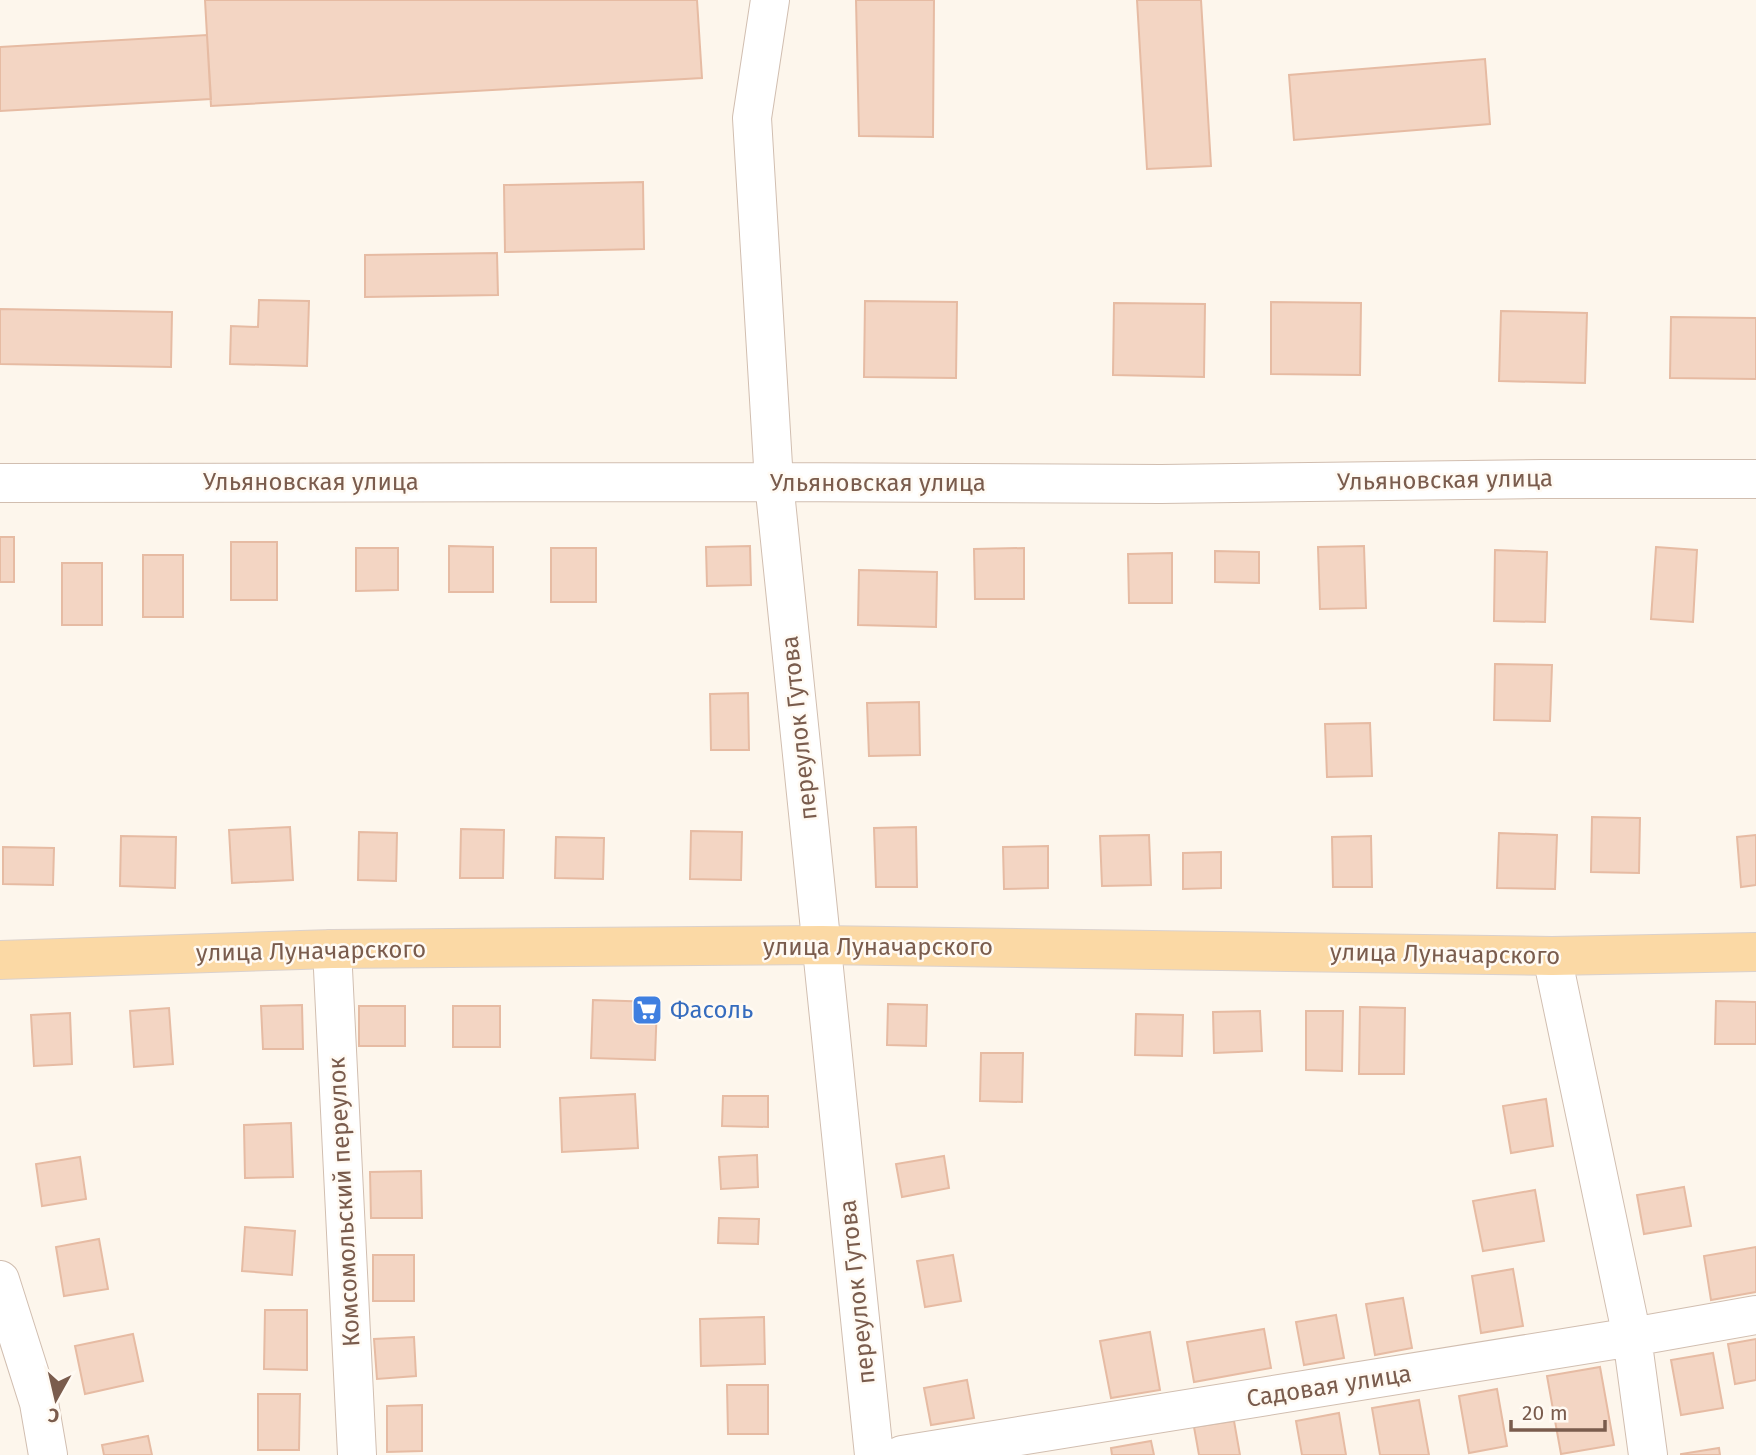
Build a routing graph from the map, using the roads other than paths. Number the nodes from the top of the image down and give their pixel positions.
1 (769, 0) edge
2 (1756, 478) edge
3 (0, 482) edge
4 (774, 482) junction
5 (821, 946) junction
6 (332, 949) junction
7 (1756, 952) edge
8 (1552, 956) junction
9 (0, 960) edge
10 (0, 1280) edge
11 (1756, 1315) edge
12 (1632, 1337) junction
13 (48, 1455) edge
14 (357, 1455) edge
15 (874, 1455) edge
16 (902, 1455) edge
17 (1648, 1455) edge

1 - 4 street, переулок Гутова
2 - 4 street, Ульяновская улица
3 - 4 street, Ульяновская улица
4 - 5 street, переулок Гутова
5 - 6 main road, улица Луначарского
5 - 8 main road, улица Луначарского
5 - 15 street, переулок Гутова
6 - 9 main road, улица Луначарского
6 - 14 street, Комсомольский переулок
7 - 8 main road, улица Луначарского
8 - 12 street
10 - 13 street
11 - 12 street, Садовая улица
12 - 16 street, Садовая улица
12 - 17 street

